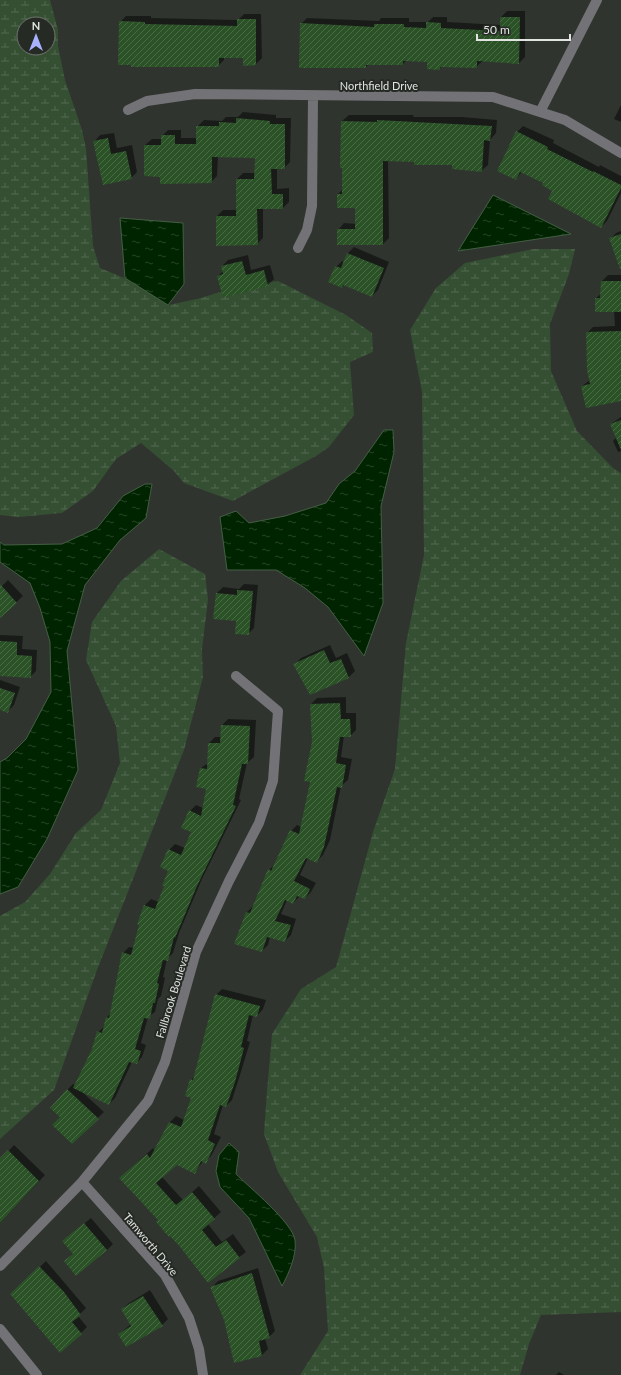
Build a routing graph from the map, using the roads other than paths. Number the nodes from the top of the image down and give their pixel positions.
1 (597, 0) edge
2 (313, 97) junction
3 (128, 110) dead end
4 (540, 112) junction
5 (621, 153) edge
6 (298, 248) dead end
7 (236, 676) dead end
8 (82, 1182) junction
9 (0, 1266) edge
10 (0, 1329) edge
11 (37, 1375) edge
12 (203, 1375) edge

1 - 4 street
2 - 3 street, Northfield Drive
2 - 4 street, Northfield Drive
2 - 6 street
4 - 5 street, Northfield Drive
7 - 8 street, Fallbrook Boulevard
8 - 9 street, Fallbrook Boulevard
8 - 12 street, Tamworth Drive
10 - 11 street

